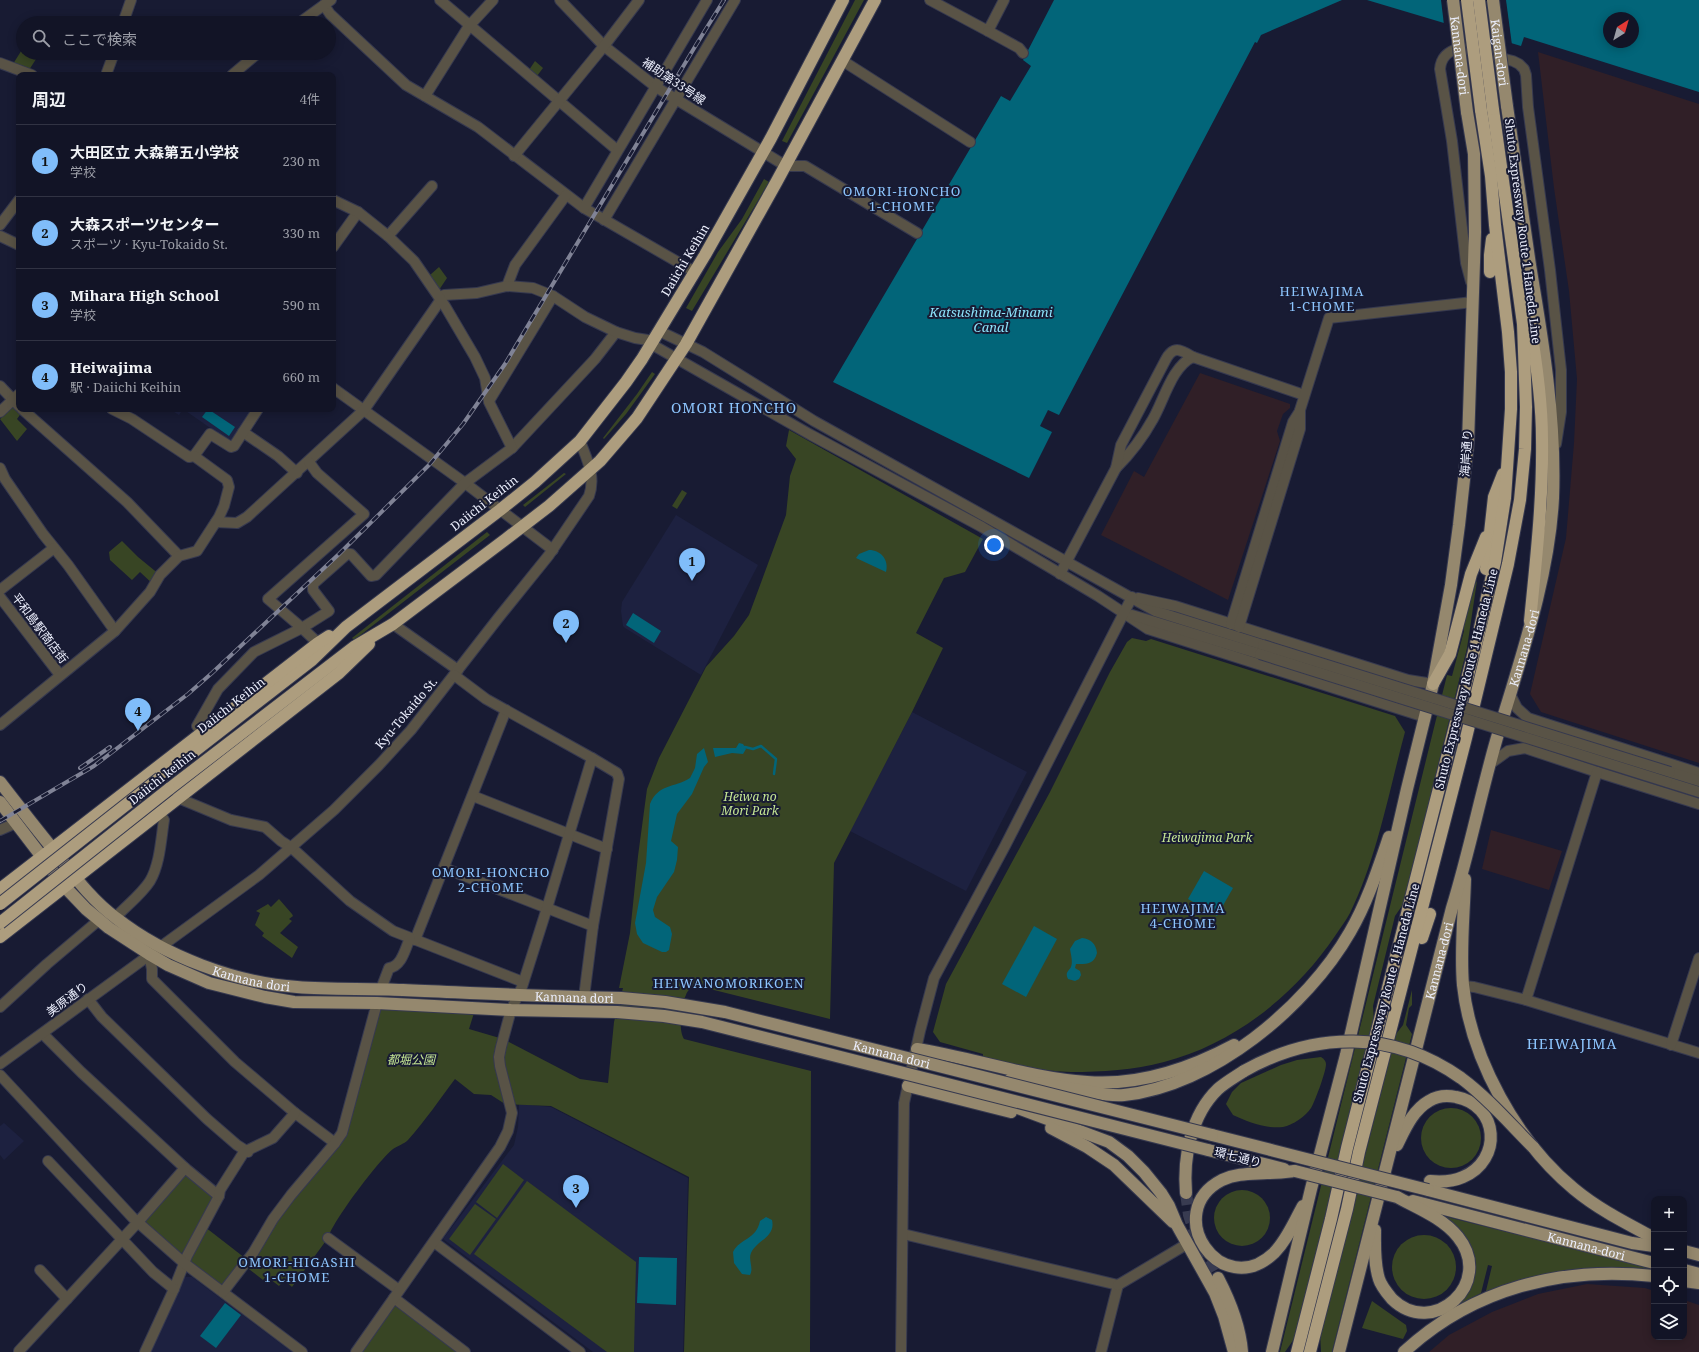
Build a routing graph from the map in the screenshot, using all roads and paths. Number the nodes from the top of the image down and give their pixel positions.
1 (131, 0) edge
2 (440, 0) edge
3 (493, 0) edge
4 (560, 0) edge
5 (639, 0) edge
6 (707, 0) edge
7 (735, 0) edge
8 (843, 0) edge
9 (875, 0) edge
10 (931, 0) edge
11 (1004, 0) edge
12 (1453, 0) edge
13 (1467, 0) edge
14 (1479, 0) edge
15 (1493, 0) edge
16 (327, 3) edge
17 (125, 16) edge
18 (309, 16) edge
19 (332, 16) edge
20 (336, 20) edge
21 (470, 26) junction
22 (988, 31) junction
23 (604, 46) junction
24 (1024, 53) dead end
25 (111, 60) edge
26 (250, 60) edge
27 (843, 60) junction
28 (0, 63) edge
29 (24, 72) edge
30 (107, 72) edge
31 (236, 72) edge
32 (656, 86) junction
33 (425, 96) junction
34 (675, 99) junction
35 (559, 101) junction
36 (1507, 106) joint
37 (1467, 112) joint
38 (970, 142) dead end
39 (617, 150) junction
40 (763, 152) junction
41 (514, 156) junction
42 (786, 166) junction
43 (432, 186) dead end
44 (566, 195) junction
45 (336, 201) edge
46 (16, 204) edge
47 (584, 208) junction
48 (358, 212) junction
49 (604, 220) junction
50 (0, 225) edge
51 (1495, 225) junction
52 (917, 233) dead end
53 (0, 236) edge
54 (388, 236) junction
55 (336, 243) edge
56 (16, 244) edge
57 (694, 272) junction
58 (1490, 272) dead end
59 (1516, 274) junction
60 (507, 286) junction
61 (553, 296) junction
62 (1473, 297) junction
63 (440, 300) junction
64 (616, 332) junction
65 (655, 339) junction
66 (686, 344) junction
67 (678, 358) junction
68 (1193, 358) junction
69 (0, 386) edge
70 (336, 390) edge
71 (1304, 395) junction
72 (16, 399) edge
73 (489, 400) junction
74 (16, 401) edge
75 (364, 410) junction
76 (0, 412) edge
77 (25, 412) edge
78 (118, 412) edge
79 (256, 412) edge
80 (243, 432) junction
81 (580, 441) junction
82 (512, 448) junction
83 (194, 456) junction
84 (309, 462) junction
85 (1508, 464) junction
86 (0, 468) edge
87 (1116, 468) junction
88 (1553, 468) junction
89 (591, 469) junction
90 (297, 473) junction
91 (465, 483) junction
92 (500, 510) junction
93 (216, 522) junction
94 (521, 527) junction
95 (1489, 530) junction
96 (54, 548) junction
97 (553, 550) junction
98 (179, 556) junction
99 (1067, 561) junction
100 (1060, 574) junction
101 (0, 590) edge
102 (0, 596) edge
103 (1132, 597) junction
104 (1124, 613) junction
105 (1530, 621) junction
106 (1235, 626) junction
107 (346, 627) junction
108 (389, 627) junction
109 (302, 628) junction
110 (115, 631) junction
111 (1478, 636) junction
112 (318, 643) junction
113 (1262, 649) junction
114 (456, 672) junction
115 (60, 675) junction
116 (1433, 684) junction
117 (1510, 694) junction
118 (506, 710) junction
119 (1425, 717) junction
120 (0, 725) edge
121 (202, 732) junction
122 (592, 758) junction
123 (1490, 764) junction
124 (1597, 772) junction
125 (1699, 773) edge
126 (1669, 777) junction
127 (1699, 781) edge
128 (0, 782) edge
129 (1407, 790) junction
130 (1699, 792) edge
131 (473, 796) junction
132 (178, 798) junction
133 (0, 802) edge
134 (1699, 804) edge
135 (154, 816) junction
136 (16, 823) junction
137 (0, 830) edge
138 (569, 834) junction
139 (52, 848) junction
140 (292, 848) junction
141 (607, 848) junction
142 (42, 856) junction
143 (64, 863) junction
144 (1465, 865) junction
145 (444, 868) junction
146 (54, 871) junction
147 (75, 878) junction
148 (65, 887) junction
149 (0, 889) edge
150 (0, 904) edge
151 (547, 908) junction
152 (0, 909) edge
153 (1430, 914) dead end
154 (115, 918) junction
155 (99, 920) junction
156 (0, 923) edge
157 (593, 926) junction
158 (0, 937) edge
159 (412, 939) junction
160 (162, 947) junction
161 (149, 954) junction
162 (1699, 958) edge
163 (523, 982) junction
164 (1463, 986) junction
165 (381, 989) junction
166 (518, 995) junction
167 (584, 997) junction
168 (88, 999) junction
169 (1526, 1000) junction
170 (1398, 1002) junction
171 (377, 1003) junction
172 (0, 1007) edge
173 (511, 1010) junction
174 (1264, 1030) junction
175 (43, 1034) junction
176 (1672, 1045) junction
177 (917, 1048) junction
178 (1699, 1053) edge
179 (0, 1064) edge
180 (0, 1075) edge
181 (974, 1075) junction
182 (908, 1086) junction
183 (969, 1090) junction
184 (295, 1113) junction
185 (1212, 1135) joint
186 (335, 1143) junction
187 (1533, 1147) junction
188 (1208, 1150) joint
189 (248, 1152) junction
190 (48, 1161) dead end
191 (1386, 1165) junction
192 (185, 1168) junction
193 (1267, 1169) junction
194 (1429, 1185) junction
195 (1312, 1189) junction
196 (1186, 1193) tunnel mouth
197 (219, 1196) junction
198 (1423, 1207) junction
199 (1375, 1213) junction
200 (138, 1222) junction
201 (1177, 1225) junction
202 (903, 1234) junction
203 (1651, 1236) edge
204 (328, 1238) dead end
205 (122, 1239) junction
206 (434, 1242) junction
207 (1187, 1244) junction
208 (1651, 1246) edge
209 (1687, 1252) edge
210 (1699, 1255) edge
211 (1651, 1262) edge
212 (184, 1263) junction
213 (40, 1270) dead end
214 (1687, 1271) edge
215 (1699, 1274) edge
216 (1651, 1276) edge
217 (1218, 1278) tunnel mouth
218 (1687, 1281) edge
219 (1699, 1283) edge
220 (1118, 1285) junction
221 (174, 1289) junction
222 (223, 1292) junction
223 (396, 1294) junction
224 (67, 1298) junction
225 (575, 1350) edge
226 (19, 1351) dead end
227 (145, 1352) edge
228 (302, 1352) edge
229 (356, 1352) edge
230 (465, 1352) edge
231 (901, 1352) edge
232 (1101, 1352) edge
233 (1234, 1352) edge
234 (1242, 1352) edge
235 (1272, 1352) edge
236 (1297, 1352) edge
237 (1310, 1352) edge
238 (1339, 1352) edge
239 (1404, 1352) edge

1 - 17 street
2 - 21 street
3 - 21 street
4 - 23 street, 補助第33号線
5 - 23 street
6 - 32 street
7 - 34 street
8 - 40 highway, Daiichi Keihin
9 - 27 highway
10 - 22 street
11 - 22 street
12 - 37 main road, Kannana-dori, bridge
13 - 51 highway, Shuto Expressway Route 1 Haneda Line, bridge
14 - 59 highway, Shuto Expressway Route 1 Haneda Line, bridge
15 - 36 main road, Kaigan-dori, bridge
16 - 18 street
16 - 19 street
20 - 33 street
21 - 33 street
21 - 35 street
22 - 24 street
23 - 32 street, 補助第33号線
23 - 35 street
25 - 30 street
26 - 31 street
27 - 38 street
27 - 42 highway
28 - 29 street
32 - 34 street, 補助第33号線
32 - 39 street
33 - 41 street
34 - 40 street, 補助第33号線
34 - 49 street
35 - 39 street
35 - 41 street
36 - 88 main road, Kannana-dori
37 - 62 main road, 海岸通り
39 - 47 street
40 - 42 street, 補助第33号線
40 - 57 highway, Daiichi Keihin
41 - 44 street
42 - 52 street
42 - 66 highway
43 - 54 street
44 - 47 street
44 - 60 street
45 - 48 street
46 - 50 street
47 - 49 street
48 - 54 street
48 - 55 street
49 - 57 street
51 - 58 highway
51 - 85 highway, Shuto Expressway Route 1 Haneda Line
53 - 56 street
54 - 63 street
57 - 65 highway, Daiichi Keihin
59 - 105 highway
59 - 170 highway, Shuto Expressway Route 1 Haneda Line
60 - 61 street
60 - 63 street
61 - 64 street
61 - 73 street
62 - 71 street
62 - 88 street
62 - 116 main road, 海岸通り
63 - 73 street
63 - 75 street
64 - 65 street
64 - 82 street
65 - 66 street
65 - 67 street
65 - 81 highway, Daiichi Keihin
66 - 67 highway
66 - 99 street
67 - 89 highway
67 - 100 street
68 - 71 street
68 - 87 street
68 - 87 street
69 - 72 street
70 - 75 street
71 - 106 street
73 - 82 street
74 - 76 street
75 - 84 street
75 - 91 street
77 - 98 street
78 - 83 street
79 - 80 street
80 - 83 street
80 - 90 street
81 - 89 street, Kyu-Tokaido St.
81 - 92 highway, Daiichi Keihin
82 - 91 street
83 - 93 street
84 - 90 street
84 - 109 street
85 - 95 highway
85 - 111 highway, Shuto Expressway Route 1 Haneda Line
86 - 96 street
87 - 99 street
88 - 105 main road, Kannana-dori
89 - 94 highway
89 - 97 street, Kyu-Tokaido St.
90 - 93 street
91 - 92 street
91 - 109 street
92 - 94 street
92 - 107 highway, Daiichi Keihin
93 - 98 street
94 - 97 street
94 - 108 highway
95 - 111 highway
95 - 116 highway
96 - 101 street
96 - 110 street
97 - 114 street, Kyu-Tokaido St.
98 - 110 street
99 - 100 street
99 - 103 street
100 - 104 street
102 - 115 street, 平和島駅商店街
103 - 104 street
103 - 106 street
103 - 113 street
104 - 113 street
104 - 119 street
104 - 177 street
105 - 117 main road, Kannana-dori
106 - 116 street
107 - 112 highway
107 - 150 highway, Daiichi Keihin, bridge
108 - 114 street
108 - 132 highway
108 - 156 highway, Daiichi keihin, bridge
109 - 112 street
109 - 121 street
110 - 115 street
111 - 236 highway, Shuto Expressway Route 1 Haneda Line
112 - 121 highway
113 - 126 street, bridge
114 - 118 street
114 - 140 street, Kyu-Tokaido St.
115 - 120 street
116 - 119 main road, 海岸通り
117 - 123 main road, Kannana-dori
117 - 125 street
118 - 122 street
118 - 131 street
119 - 129 main road, 海岸通り
121 - 139 highway
122 - 138 street
122 - 141 street
123 - 124 street
123 - 144 main road, Kannana-dori
124 - 134 street
124 - 169 street
126 - 127 street
126 - 130 street
128 - 139 main road, Kannana dori
129 - 174 main road
129 - 195 main road
131 - 138 street
131 - 145 street
132 - 135 highway
132 - 140 street
133 - 136 main road, Kannana dori
135 - 143 highway
135 - 147 highway
135 - 154 street
136 - 137 street
136 - 142 main road, Kannana dori
138 - 141 street
138 - 151 street
139 - 142 highway
139 - 143 main road, Kannana dori
140 - 159 street
140 - 160 street, Kyu-Tokaido St.
141 - 157 street
142 - 146 main road, Kannana dori
142 - 149 highway
143 - 146 highway
143 - 147 main road, Kannana dori
144 - 164 main road
144 - 191 main road, Kannana-dori
145 - 151 street
145 - 159 street
146 - 148 main road, Kannana dori
146 - 152 highway
147 - 148 highway
147 - 154 main road, Kannana dori
148 - 155 main road, Kannana dori
148 - 158 highway
151 - 157 street
151 - 163 street
153 - 170 highway
154 - 160 main road, Kannana dori
155 - 161 main road, Kannana dori
155 - 172 street
157 - 167 street
159 - 163 street
159 - 165 street
160 - 161 street, 美原通り
160 - 165 main road, Kannana dori
161 - 168 street, 美原通り
161 - 171 main road, Kannana dori
161 - 184 street
162 - 176 street
163 - 166 street
164 - 169 street
164 - 187 main road, bridge
165 - 166 main road, Kannana dori
166 - 167 main road, Kannana dori
166 - 173 street
167 - 181 main road, Kannana dori, bridge
168 - 175 street, 美原通り
168 - 189 street
169 - 176 street
170 - 237 highway, Shuto Expressway Route 1 Haneda Line
171 - 173 main road, Kannana dori
171 - 186 street
173 - 183 main road, Kannana dori, bridge
173 - 206 street
174 - 177 main road
174 - 181 main road, bridge
175 - 179 street, 美原通り
175 - 192 street
176 - 178 street
177 - 182 street
180 - 200 street
181 - 185 main road, Kannana dori, bridge
182 - 201 main road
182 - 202 street
183 - 188 main road, Kannana dori, bridge
183 - 201 main road, bridge
184 - 186 street
184 - 189 street
185 - 194 main road, 環七通り, bridge
186 - 222 street
187 - 196 main road, bridge
187 - 203 main road
188 - 193 main road, 環七通り
189 - 197 street
190 - 205 street
191 - 194 main road
191 - 199 main road, Kannana-dori
192 - 197 street
192 - 200 street
193 - 195 main road
193 - 198 main road, Kannana-dori, bridge
194 - 208 main road, Kannana-dori
195 - 235 main road
197 - 212 street
198 - 199 main road
198 - 211 main road, Kannana-dori
199 - 238 main road, Kannana-dori
200 - 205 street
200 - 212 street
201 - 207 main road
202 - 220 street
202 - 231 street
204 - 223 street
205 - 221 street
205 - 224 street
206 - 223 street
206 - 225 street
207 - 220 street
207 - 233 main road
209 - 210 main road
212 - 221 street
212 - 222 street
213 - 224 street
214 - 215 main road
216 - 239 main road
217 - 234 main road
218 - 219 main road
220 - 232 street
221 - 227 street
222 - 228 street
223 - 229 street
223 - 230 street
224 - 226 street

